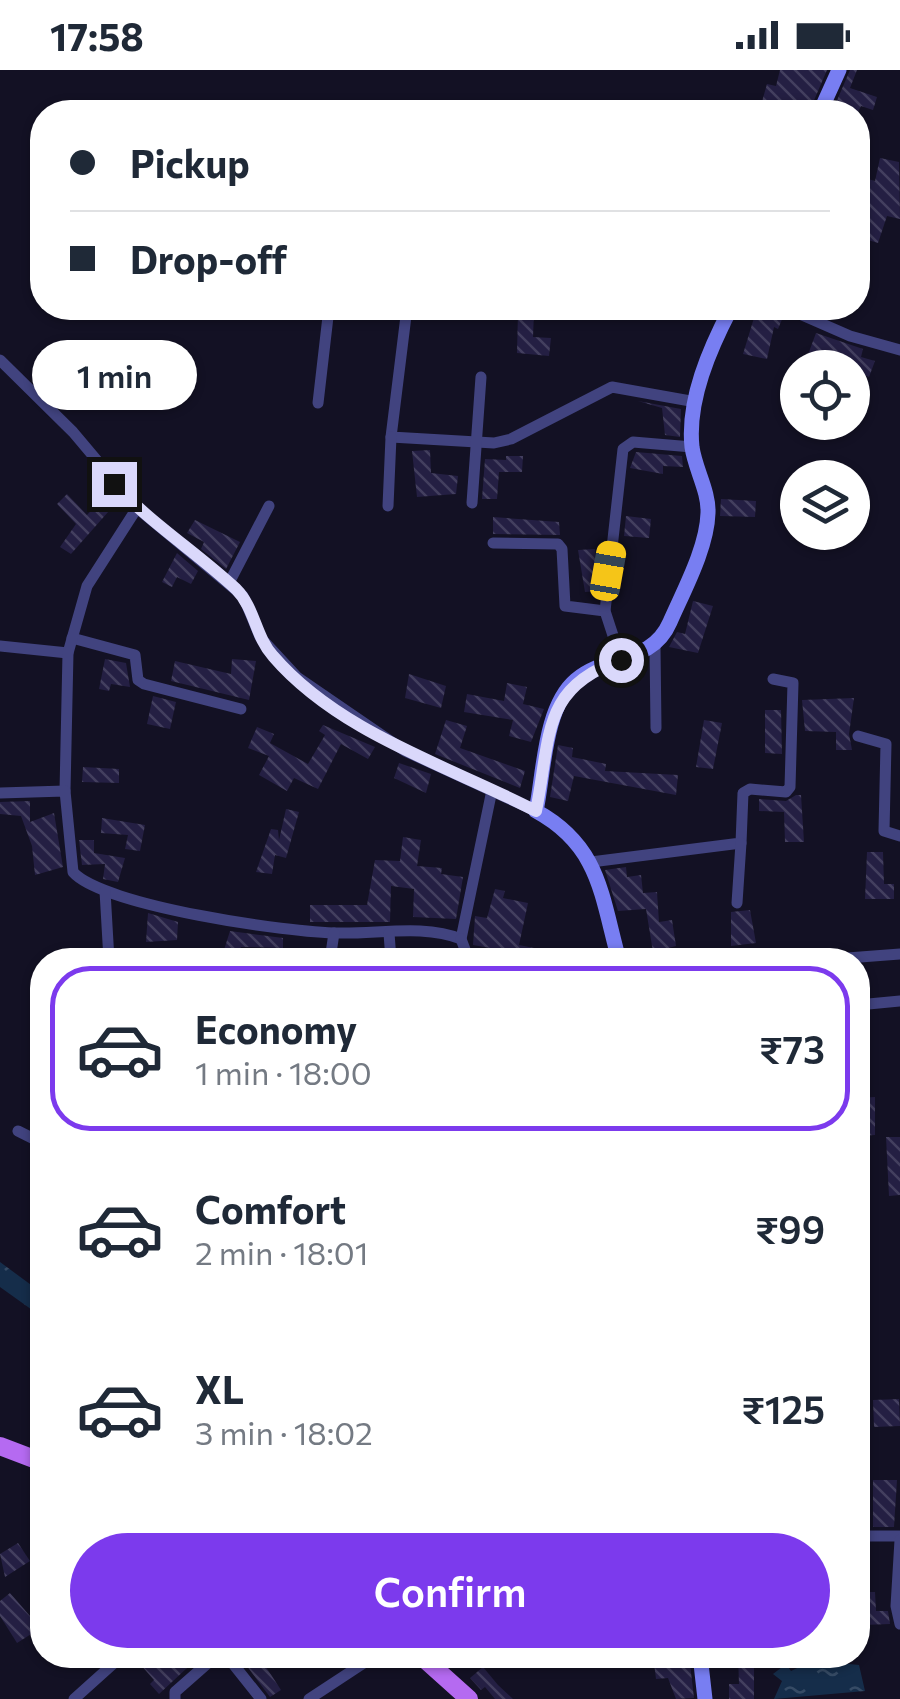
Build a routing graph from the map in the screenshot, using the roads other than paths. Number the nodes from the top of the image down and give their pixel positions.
1 (838, 70) edge
2 (825, 100) edge
3 (328, 320) edge
4 (406, 320) edge
5 (726, 320) edge
6 (813, 320) edge
7 (900, 350) edge
8 (0, 360) edge
9 (480, 377) dead end
10 (696, 402) junction
11 (318, 403) dead end
12 (391, 437) junction
13 (476, 441) junction
14 (692, 447) junction
15 (472, 503) dead end
16 (269, 506) dead end
17 (388, 506) dead end
18 (137, 508) junction
19 (493, 543) dead end
20 (229, 583) junction
21 (605, 611) junction
22 (72, 638) junction
23 (0, 646) edge
24 (655, 646) junction
25 (68, 653) junction
26 (621, 660) junction
27 (773, 679) dead end
28 (242, 709) dead end
29 (656, 728) dead end
30 (858, 736) dead end
31 (492, 790) junction
32 (65, 792) junction
33 (0, 793) edge
34 (536, 811) junction
35 (900, 836) edge
36 (741, 843) junction
37 (591, 862) junction
38 (105, 891) junction
39 (737, 903) dead end
40 (389, 933) junction
41 (334, 934) junction
42 (461, 939) junction
43 (108, 948) edge
44 (332, 948) edge
45 (390, 948) edge
46 (465, 948) edge
47 (615, 948) edge
48 (900, 954) edge
49 (870, 956) edge
50 (900, 1000) edge
51 (870, 1004) edge
52 (18, 1131) dead end
53 (30, 1137) edge
54 (0, 1446) edge
55 (30, 1457) edge
56 (870, 1537) edge
57 (900, 1538) edge
58 (900, 1624) edge
59 (109, 1668) edge
60 (202, 1668) edge
61 (236, 1668) edge
62 (356, 1668) edge
63 (434, 1668) edge
64 (701, 1668) edge
65 (74, 1699) edge
66 (176, 1699) edge
67 (261, 1699) edge
68 (310, 1699) edge
69 (469, 1699) edge
70 (705, 1699) edge

1 - 2 street
3 - 11 street
4 - 12 street
5 - 10 street
6 - 7 street
8 - 18 street
9 - 13 street
10 - 13 street
10 - 14 street
12 - 13 street
12 - 17 street
13 - 15 street
14 - 21 street
14 - 24 street
16 - 20 street
18 - 20 street
18 - 22 street
19 - 21 street
20 - 31 street
21 - 26 street
22 - 25 street
22 - 28 street
23 - 25 street
24 - 26 street
24 - 29 street
25 - 32 street
26 - 34 street
27 - 36 street
30 - 35 street
31 - 34 street
31 - 42 street
32 - 33 street
32 - 38 street
34 - 37 street
36 - 37 street
36 - 39 street
37 - 47 street
38 - 41 street
38 - 43 street
40 - 41 street
40 - 42 street
40 - 45 street
41 - 44 street
42 - 46 street
48 - 49 street
50 - 51 street
52 - 53 street
54 - 55 main road
56 - 57 street
57 - 58 street
59 - 65 street
60 - 66 street
61 - 67 street
62 - 68 street
63 - 69 main road
64 - 70 street

